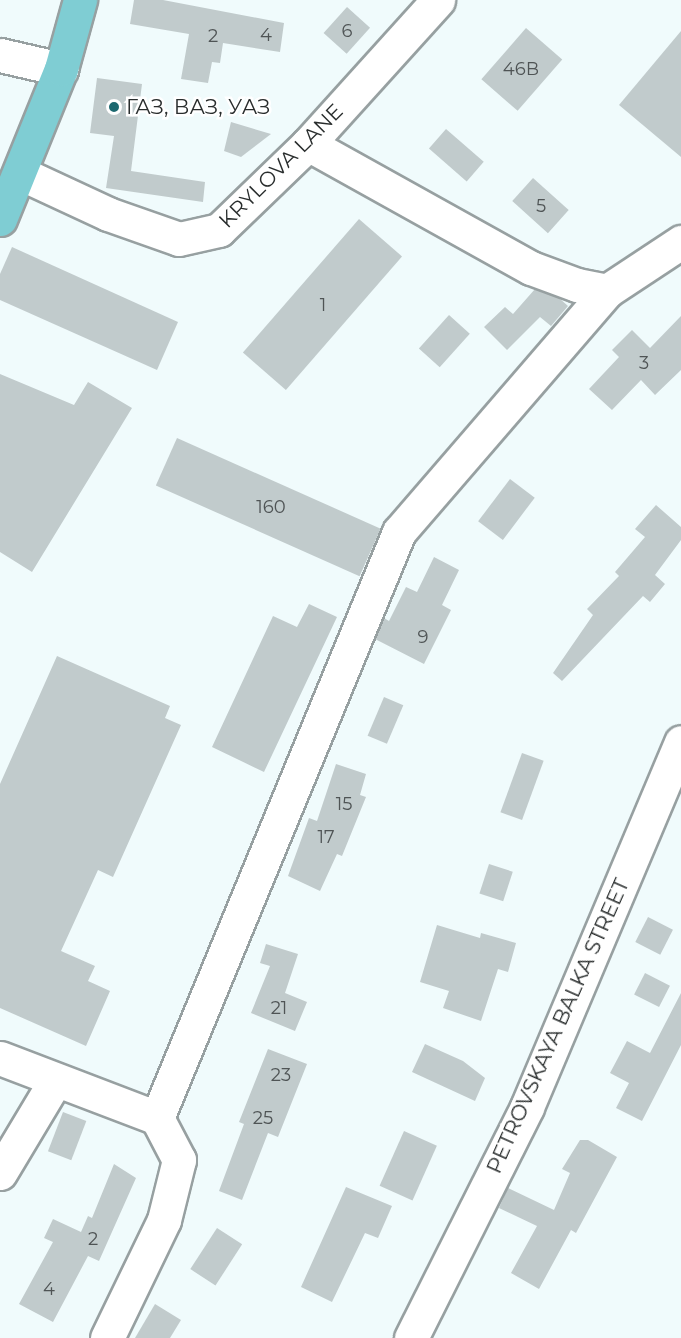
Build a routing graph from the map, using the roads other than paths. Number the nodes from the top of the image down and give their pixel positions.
1 (80, 0) edge
2 (438, 0) edge
3 (0, 55) edge
4 (61, 69) junction
5 (308, 144) junction
6 (21, 174) junction
7 (0, 219) edge
8 (681, 242) edge
9 (607, 291) junction
10 (681, 742) edge
11 (0, 1058) edge
12 (55, 1081) junction
13 (156, 1118) junction
14 (0, 1173) edge
15 (107, 1338) edge
16 (411, 1338) edge

1 - 4 main road
2 - 5 street, KRYLOVA LANE
3 - 4 street
4 - 6 main road
5 - 6 street, KRYLOVA LANE
5 - 9 street
6 - 7 main road
8 - 9 street
9 - 13 street
10 - 16 street, PETROVSKAYA BALKA STREET
11 - 12 street
12 - 13 street
12 - 14 street
13 - 15 street

